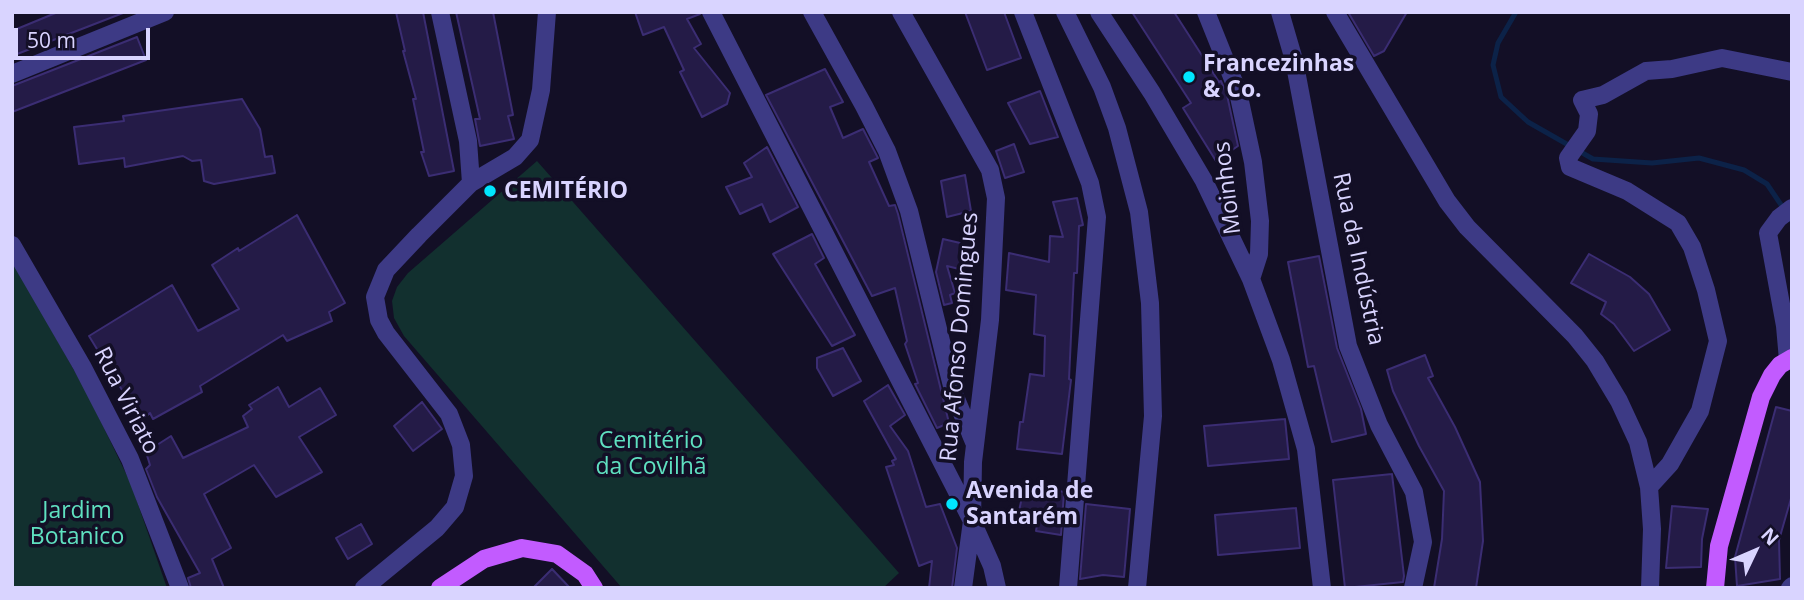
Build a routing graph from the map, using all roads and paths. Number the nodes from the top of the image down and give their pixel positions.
1 (165, 12) edge
2 (440, 12) edge
3 (547, 12) edge
4 (711, 12) edge
5 (812, 12) edge
6 (901, 12) edge
7 (1023, 12) edge
8 (1065, 12) edge
9 (1099, 12) edge
10 (1206, 12) edge
11 (1280, 12) edge
12 (1335, 12) edge
13 (1792, 72) edge
14 (12, 74) edge
15 (471, 183) junction
16 (1786, 213) edge
17 (12, 245) edge
18 (1251, 279) junction
19 (1790, 359) edge
20 (975, 445) junction
21 (1649, 487) junction
22 (972, 521) junction
23 (180, 588) edge
24 (364, 588) edge
25 (440, 588) edge
26 (594, 588) edge
27 (964, 588) edge
28 (997, 588) edge
29 (1068, 588) edge
30 (1137, 588) edge
31 (1322, 588) edge
32 (1413, 588) edge
33 (1650, 588) edge
34 (1715, 588) edge

1 - 14 street
2 - 15 street
3 - 15 street
4 - 22 street
5 - 20 street
6 - 20 street, Rua Afonso Domingues
7 - 29 street
8 - 30 street
9 - 18 street
10 - 18 street, Moinhos
11 - 32 street, Rua da Indústria
12 - 21 street
13 - 21 street
15 - 24 street
16 - 19 street
17 - 23 street, Rua Viriato
18 - 31 street
19 - 34 main road
20 - 22 street, Rua Afonso Domingues
21 - 33 street
22 - 27 street
22 - 28 street
25 - 26 main road

